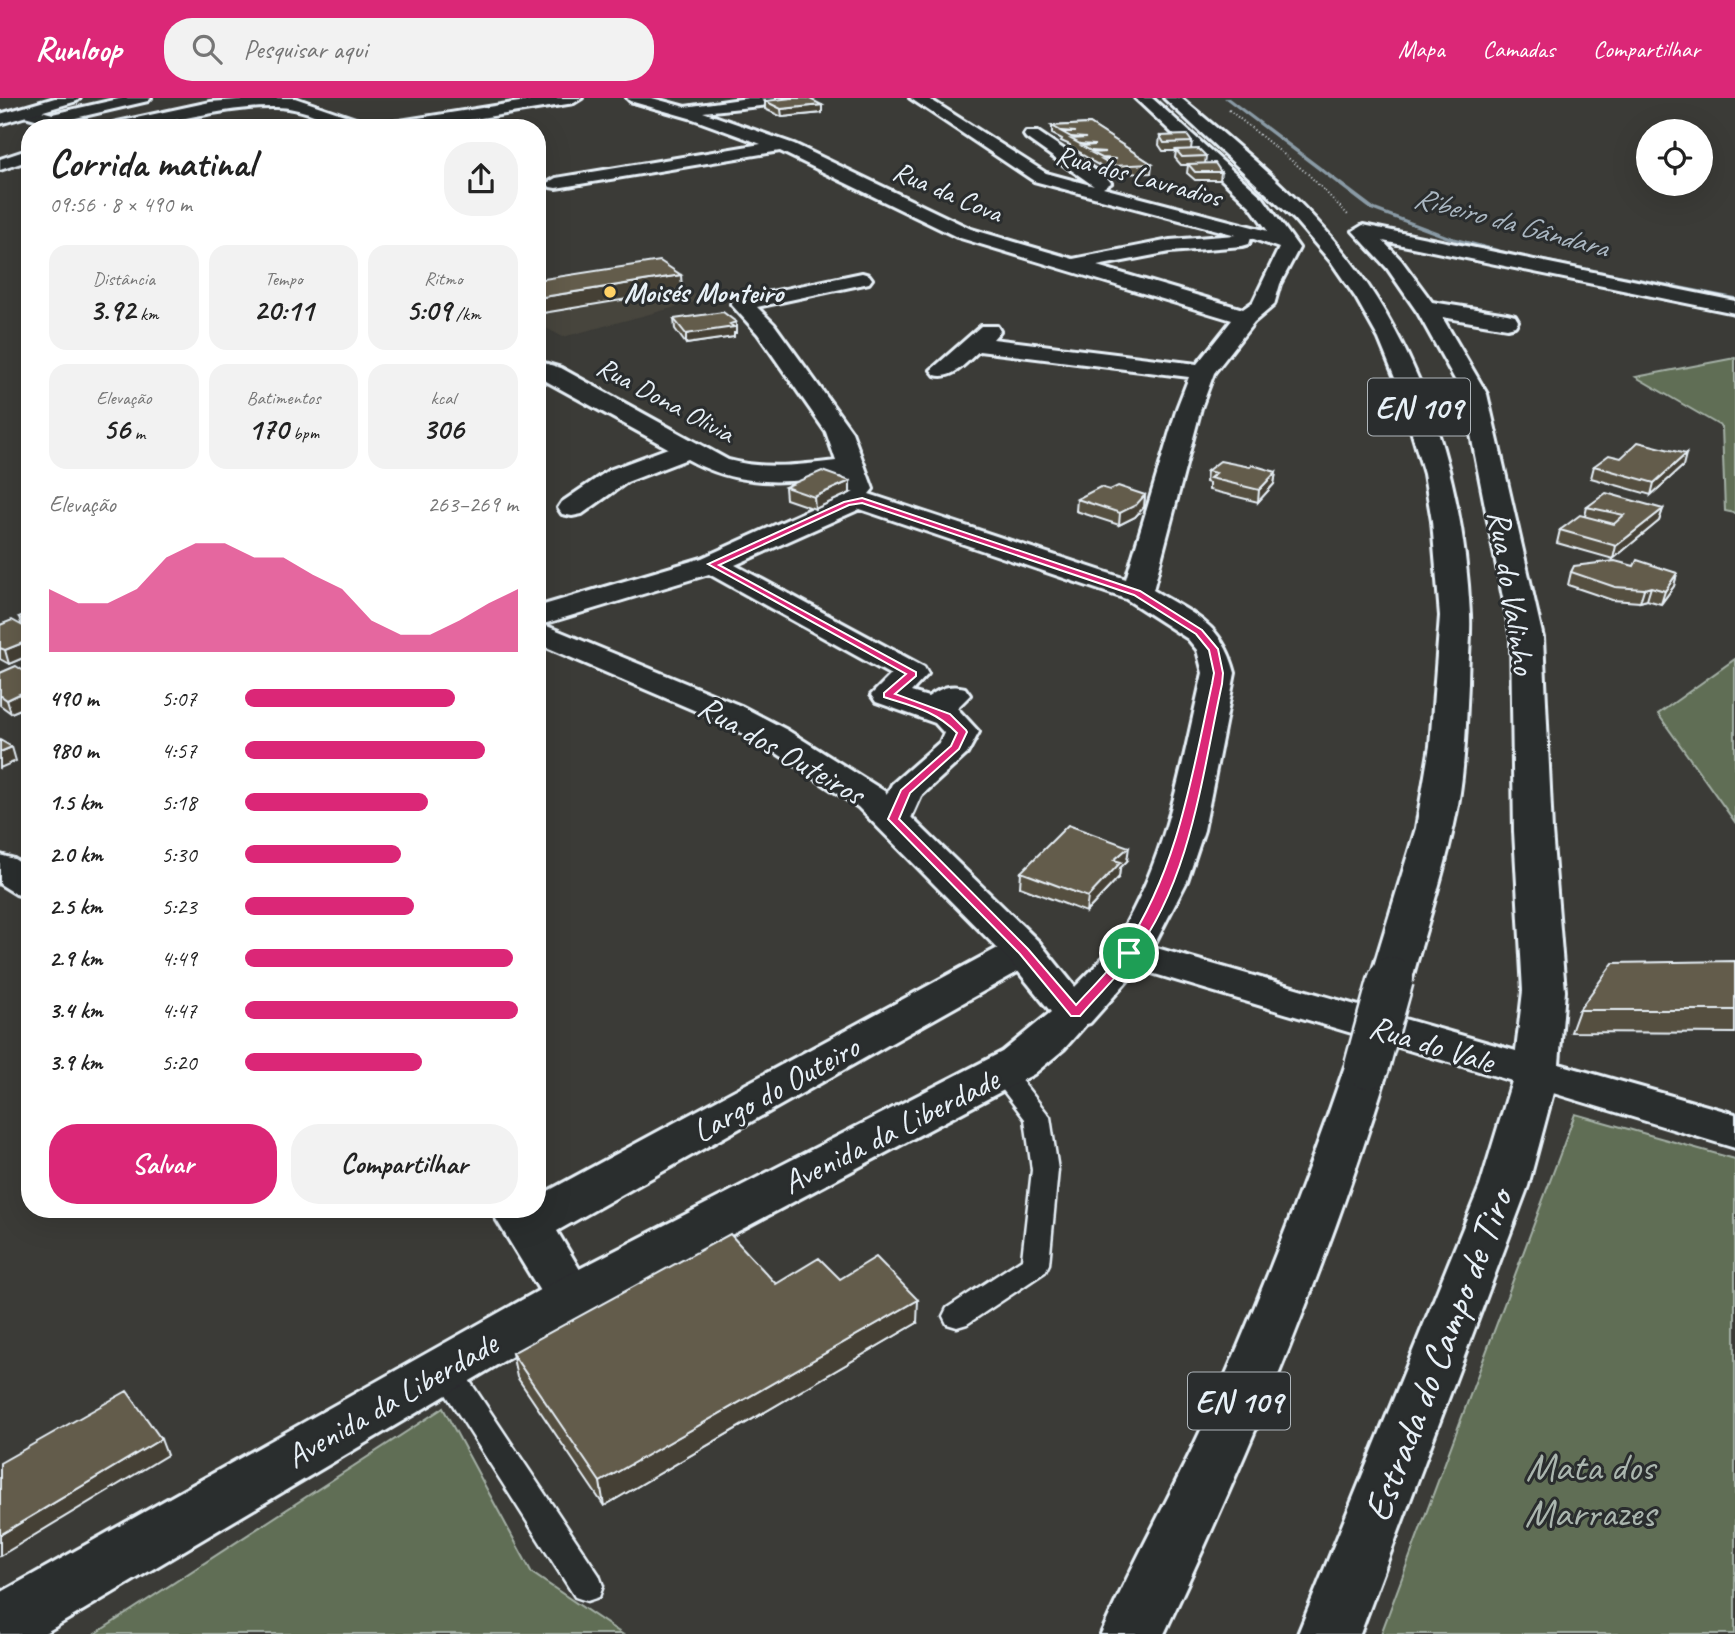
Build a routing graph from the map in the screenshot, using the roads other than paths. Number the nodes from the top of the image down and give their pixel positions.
1 (72, 98) edge
2 (79, 98) edge
3 (143, 98) edge
4 (166, 98) edge
5 (574, 98) edge
6 (635, 98) edge
7 (789, 98) edge
8 (918, 98) edge
9 (1143, 98) edge
10 (1172, 98) edge
11 (333, 102) dead end
12 (118, 104) junction
13 (306, 107) junction
14 (207, 108) junction
15 (679, 111) junction
16 (27, 112) junction
17 (54, 118) junction
18 (0, 119) edge
19 (57, 119) edge
20 (155, 119) edge
21 (341, 119) edge
22 (443, 119) edge
23 (1032, 135) dead end
24 (782, 145) junction
25 (21, 157) edge
26 (0, 165) edge
27 (556, 183) dead end
28 (1107, 195) junction
29 (1283, 241) junction
30 (1073, 265) junction
31 (862, 279) dead end
32 (1424, 307) junction
33 (1735, 307) edge
34 (1246, 317) junction
35 (1507, 321) dead end
36 (943, 370) dead end
37 (546, 371) edge
38 (1203, 372) junction
39 (689, 449) junction
40 (852, 467) junction
41 (862, 501) junction
42 (572, 508) dead end
43 (712, 564) junction
44 (1137, 593) junction
45 (546, 614) edge
46 (546, 635) edge
47 (894, 819) junction
48 (0, 867) edge
49 (21, 880) edge
50 (1024, 951) junction
51 (1129, 953) junction
52 (1075, 1013) junction
53 (1001, 1072) junction
54 (1536, 1074) junction
55 (1735, 1131) edge
56 (546, 1203) edge
57 (521, 1218) edge
58 (569, 1297) junction
59 (957, 1316) dead end
60 (444, 1368) junction
61 (587, 1586) dead end
62 (0, 1626) edge
63 (1132, 1634) edge
64 (1329, 1634) edge

1 - 16 street
2 - 12 street
3 - 12 street
4 - 14 street
5 - 22 street
6 - 15 street, Rua da Cova
7 - 15 street
8 - 28 street, Rua dos Lavradios
9 - 29 street
10 - 63 street, EN 109, bridge
11 - 13 street
12 - 17 street
13 - 14 street
13 - 21 street
14 - 20 street
15 - 24 street, Rua da Cova
16 - 17 street
16 - 18 street
17 - 19 street
23 - 28 street
24 - 27 street
24 - 30 street, Rua da Cova
25 - 26 street
28 - 29 street, Rua dos Lavradios
29 - 30 street
29 - 34 street
30 - 34 street, Rua da Cova
31 - 40 street
32 - 33 street, Rua do Valinho
32 - 35 street
32 - 54 street, Rua do Valinho
34 - 38 street
36 - 38 street
37 - 39 street, Rua Dona Olivia
38 - 44 street
39 - 40 street, Rua Dona Olivia
39 - 42 street
40 - 41 street
41 - 43 street
41 - 44 street, Avenida da Liberdade
43 - 45 street
43 - 47 street
44 - 51 street, Avenida da Liberdade
46 - 47 street, Rua dos Outeiros
47 - 50 street, Rua dos Outeiros
48 - 49 street
50 - 52 street, Rua dos Outeiros
50 - 56 street, Largo do Outeiro
51 - 52 street, Avenida da Liberdade
51 - 54 street, Rua do Vale
52 - 53 street, Avenida da Liberdade
53 - 58 street, Avenida da Liberdade
53 - 59 lane
54 - 55 street, Rua do Vale
54 - 64 street, Estrada do Campo de Tiro
57 - 58 street
58 - 60 street, Avenida da Liberdade
60 - 61 lane
60 - 62 street, Avenida da Liberdade

